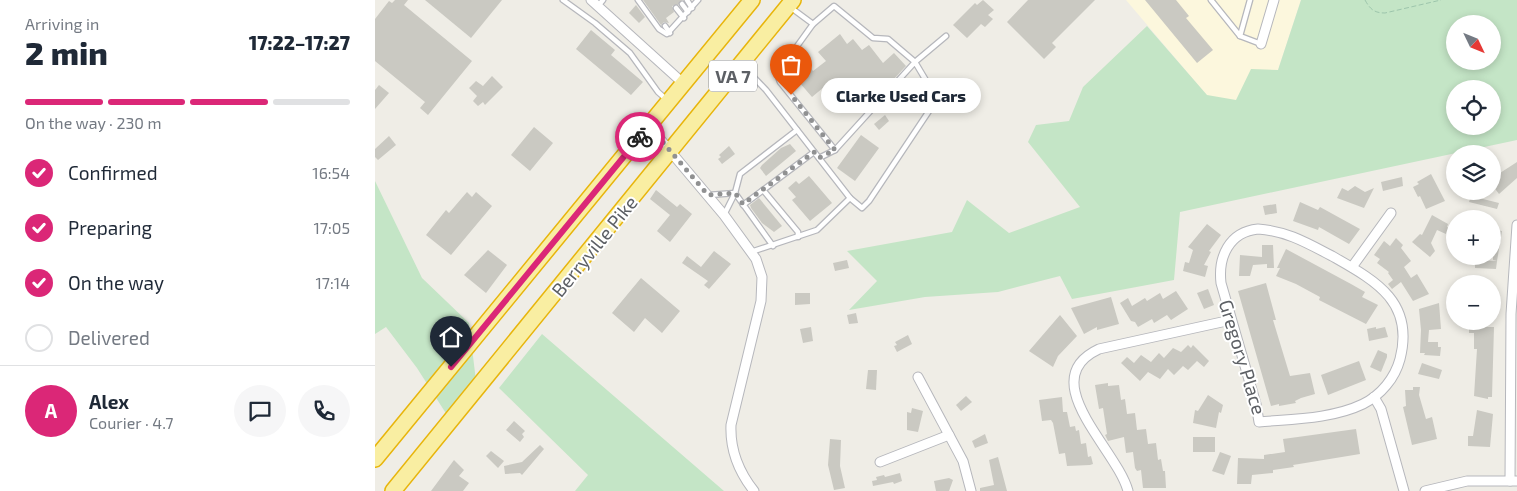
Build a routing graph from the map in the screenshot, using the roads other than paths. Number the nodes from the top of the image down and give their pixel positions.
1 (563, 0) edge
2 (638, 0) edge
3 (687, 0) edge
4 (751, 0) edge
5 (1211, 0) edge
6 (1250, 0) edge
7 (1275, 0) edge
8 (696, 1) edge
9 (598, 2) edge
10 (791, 3) edge
11 (682, 4) dead end
12 (676, 8) dead end
13 (692, 8) junction
14 (688, 12) junction
15 (683, 18) junction
16 (813, 24) junction
17 (665, 26) dead end
18 (670, 33) junction
19 (946, 36) dead end
20 (1240, 36) junction
21 (1261, 44) joint
22 (915, 62) junction
23 (742, 65) junction
24 (684, 84) junction
25 (670, 102) junction
26 (649, 126) junction
27 (797, 130) junction
28 (835, 150) junction
29 (672, 151) junction
30 (814, 152) junction
31 (819, 158) junction
32 (763, 190) junction
33 (735, 193) junction
34 (708, 195) junction
35 (850, 198) junction
36 (743, 204) junction
37 (1391, 213) dead end
38 (724, 215) junction
39 (1517, 225) edge
40 (798, 236) junction
41 (773, 246) junction
42 (751, 252) junction
43 (1352, 268) junction
44 (1231, 320) junction
45 (918, 377) dead end
46 (1513, 390) edge
47 (1374, 397) junction
48 (949, 435) junction
49 (375, 459) edge
50 (880, 462) dead end
51 (1513, 481) edge
52 (393, 491) edge
53 (754, 491) edge
54 (971, 491) edge
55 (1129, 491) edge
56 (1404, 491) edge
57 (1425, 491) edge

1 - 25 lane
2 - 18 lane
3 - 13 lane
4 - 24 highway, Berryville Pike / VA 7
5 - 20 lane
6 - 20 lane
7 - 21 street
8 - 13 lane
9 - 24 street
10 - 16 lane
10 - 23 highway, Berryville Pike / VA 7
11 - 14 lane
12 - 15 lane
13 - 14 lane
14 - 15 lane
15 - 18 lane
16 - 22 lane
16 - 28 lane
17 - 18 lane
19 - 22 lane
20 - 21 lane
22 - 28 lane
22 - 35 lane
23 - 27 lane
23 - 29 highway, Berryville Pike / VA 7
24 - 25 highway, Berryville Pike / VA 7
25 - 26 highway, Berryville Pike / VA 7
26 - 29 street
26 - 49 highway, Berryville Pike / VA 7
27 - 30 lane
27 - 33 lane
28 - 31 lane
29 - 34 street
29 - 52 highway, Berryville Pike / VA 7
30 - 31 lane
30 - 32 lane
31 - 35 lane
32 - 36 lane
32 - 40 lane
33 - 34 lane
33 - 36 lane
33 - 38 lane
34 - 38 street
35 - 40 lane
36 - 41 lane
37 - 43 street
38 - 42 street
39 - 46 street
40 - 41 lane
41 - 42 lane
42 - 53 street
43 - 44 street, Gregory Place
43 - 47 street, Gregory Place
44 - 47 street, Gregory Place
44 - 55 street
45 - 48 street
46 - 51 street
47 - 56 street
48 - 50 street
48 - 54 street
51 - 57 street

